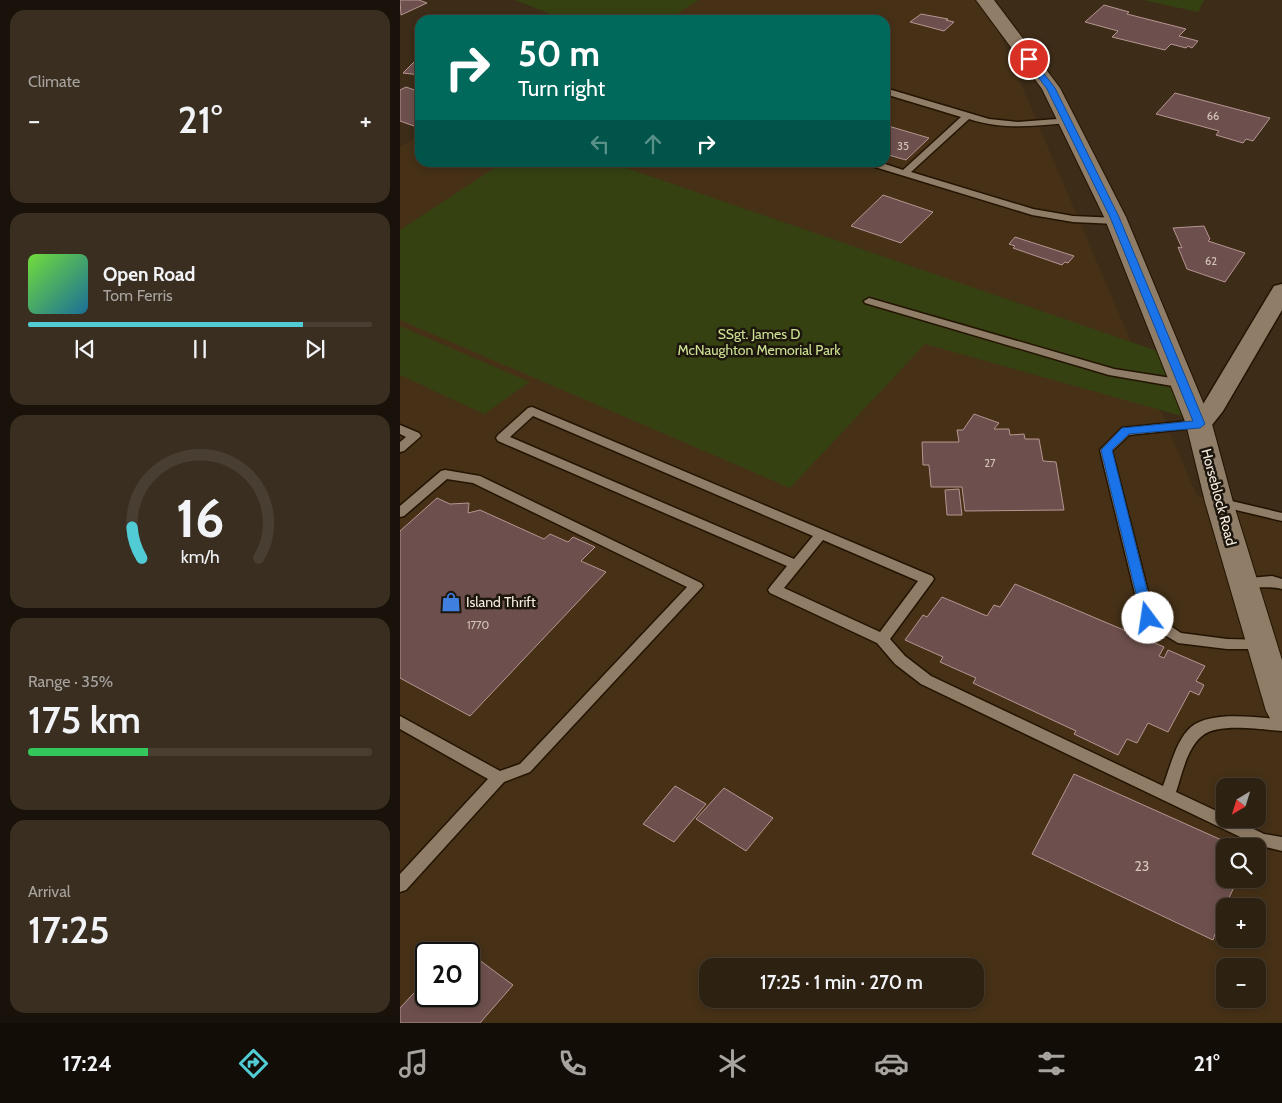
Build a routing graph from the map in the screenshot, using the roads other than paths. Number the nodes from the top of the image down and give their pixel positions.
1 (985, 0) edge
2 (890, 93) edge
3 (968, 116) junction
4 (1067, 120) junction
5 (883, 167) edge
6 (904, 174) junction
7 (1117, 222) junction
8 (1282, 291) edge
9 (869, 301) dead end
10 (1184, 384) junction
11 (1200, 424) junction
12 (400, 429) edge
13 (400, 448) edge
14 (1218, 502) junction
15 (400, 513) edge
16 (1282, 517) edge
17 (822, 533) junction
18 (796, 564) junction
19 (1243, 582) junction
20 (1282, 584) edge
21 (882, 639) junction
22 (1262, 644) junction
23 (1282, 712) edge
24 (400, 722) edge
25 (1282, 725) edge
26 (498, 778) junction
27 (1167, 795) junction
28 (1282, 844) edge
29 (400, 885) edge

1 - 4 street, Horseblock Road
2 - 3 lane
3 - 4 lane
3 - 6 lane
4 - 7 street, Horseblock Road
5 - 6 lane
6 - 7 lane
7 - 10 street, Horseblock Road
8 - 11 street
9 - 10 lane
10 - 11 street, Horseblock Road
11 - 14 street, Horseblock Road
11 - 22 lane
12 - 13 lane
14 - 16 lane
14 - 19 street, Horseblock Road
15 - 26 lane
17 - 18 lane
17 - 18 lane
17 - 21 lane
18 - 21 lane
19 - 20 lane
19 - 22 street, Horseblock Road
21 - 27 lane
22 - 23 street, Horseblock Road
24 - 26 lane
25 - 27 lane
26 - 29 lane
27 - 28 lane

